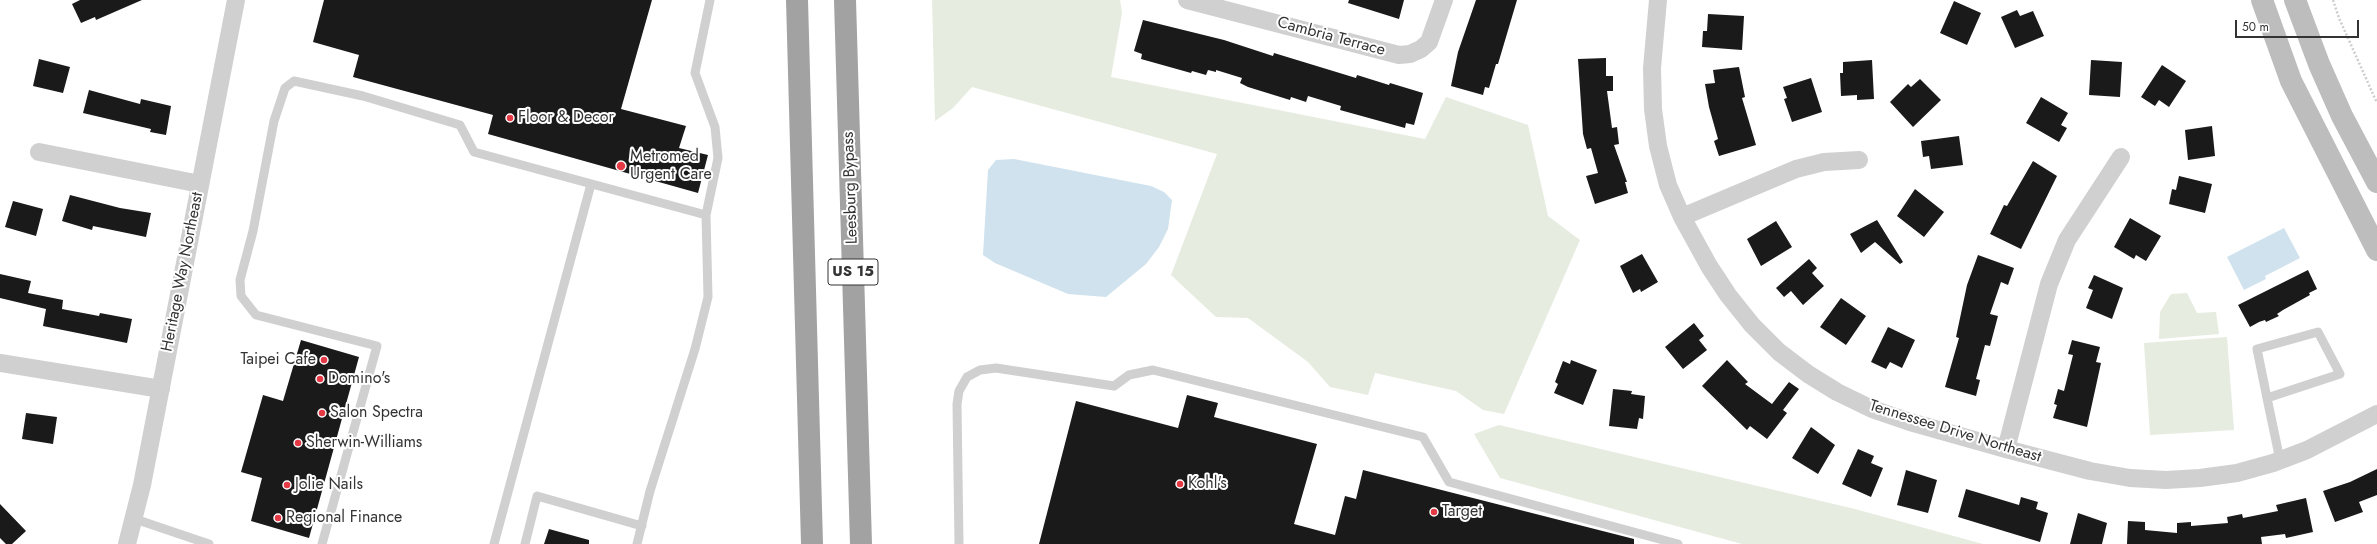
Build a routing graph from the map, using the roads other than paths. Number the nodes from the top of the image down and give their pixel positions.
1 (236, 0) edge
2 (710, 0) edge
3 (797, 0) edge
4 (846, 0) edge
5 (1187, 0) edge
6 (1444, 0) edge
7 (1658, 0) edge
8 (2262, 0) edge
9 (2295, 0) edge
10 (40, 152) dead end
11 (2121, 157) dead end
12 (1859, 160) dead end
13 (2377, 182) edge
14 (200, 184) junction
15 (591, 184) junction
16 (706, 215) junction
17 (1682, 217) junction
18 (2377, 250) edge
19 (0, 363) edge
20 (161, 389) junction
21 (2267, 398) junction
22 (2377, 414) edge
23 (2006, 449) junction
24 (2280, 460) junction
25 (135, 519) junction
26 (642, 526) junction
27 (127, 544) edge
28 (209, 544) edge
29 (322, 544) edge
30 (494, 544) edge
31 (525, 544) edge
32 (637, 544) edge
33 (812, 544) edge
34 (861, 544) edge
35 (959, 544) edge
36 (1678, 544) edge

1 - 14 street, Heritage Way Northeast
2 - 16 lane
3 - 33 highway, US 15
4 - 34 highway, Leesburg Bypass / US 15
5 - 6 street, Cambria Terrace
7 - 17 street, Tennessee Drive Northeast
8 - 18 main road
9 - 13 main road
10 - 14 street
11 - 23 street
12 - 17 street
14 - 20 street, Heritage Way Northeast
15 - 16 lane
15 - 29 lane
15 - 30 lane
16 - 26 lane
17 - 23 street, Tennessee Drive Northeast
19 - 20 street
20 - 25 street, Heritage Way Northeast
21 - 21 lane
21 - 24 lane
22 - 24 street, Tennessee Drive Northeast
23 - 24 street, Tennessee Drive Northeast
25 - 27 street, Heritage Way Northeast
25 - 28 lane
26 - 31 lane
26 - 32 lane
35 - 36 lane

